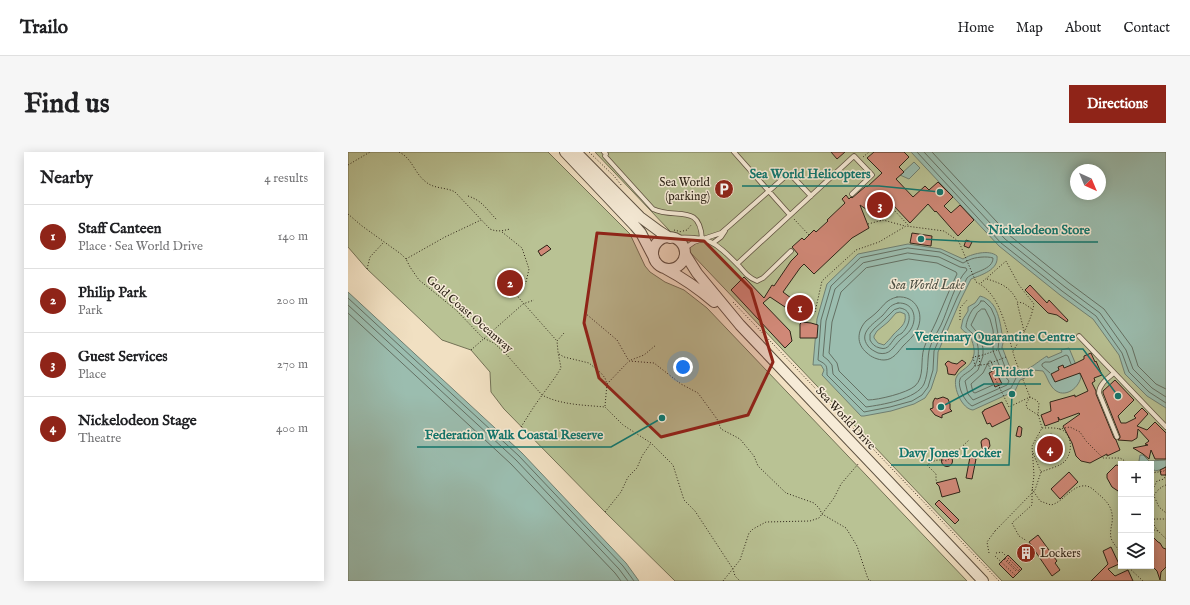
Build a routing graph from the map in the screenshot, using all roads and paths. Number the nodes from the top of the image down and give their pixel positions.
1 (370, 152) edge
2 (399, 152) edge
3 (565, 152) edge
4 (576, 152) edge
5 (589, 152) edge
6 (604, 152) edge
7 (734, 152) edge
8 (869, 152) edge
9 (858, 161) junction
10 (348, 165) edge
11 (623, 188) dead end
12 (769, 191) junction
13 (852, 194) dead end
14 (468, 196) dead end
15 (810, 196) junction
16 (348, 214) edge
17 (790, 215) junction
18 (794, 219) dead end
19 (482, 220) junction
20 (497, 220) dead end
21 (880, 221) junction
22 (693, 224) dead end
23 (868, 224) dead end
24 (906, 226) junction
25 (909, 226) junction
26 (728, 227) junction
27 (510, 229) dead end
28 (502, 231) junction
29 (672, 235) junction
30 (809, 235) dead end
31 (702, 239) junction
32 (383, 242) junction
33 (713, 243) junction
34 (792, 251) dead end
35 (684, 252) junction
36 (653, 256) junction
37 (406, 260) junction
38 (737, 264) junction
39 (367, 269) dead end
40 (666, 269) junction
41 (986, 279) junction
42 (981, 284) junction
43 (968, 298) dead end
44 (730, 299) dead end
45 (534, 300) dead end
46 (1017, 302) junction
47 (523, 304) junction
48 (1032, 309) junction
49 (815, 312) dead end
50 (586, 313) dead end
51 (960, 320) dead end
52 (740, 325) junction
53 (1024, 332) junction
54 (564, 333) dead end
55 (1079, 336) dead end
56 (483, 338) junction
57 (557, 341) junction
58 (656, 345) dead end
59 (1002, 348) dead end
60 (471, 350) dead end
61 (1013, 351) junction
62 (558, 354) junction
63 (979, 356) junction
64 (1006, 357) dead end
65 (629, 361) junction
66 (988, 364) junction
67 (980, 365) junction
68 (1114, 373) junction
69 (607, 384) junction
70 (542, 395) junction
71 (1030, 397) junction
72 (605, 407) junction
73 (1039, 417) junction
74 (520, 427) dead end
75 (1166, 427) edge
76 (1042, 428) junction
77 (1059, 429) junction
78 (1117, 437) dead end
79 (969, 440) dead end
80 (651, 443) junction
81 (1032, 450) junction
82 (864, 457) junction
83 (1125, 461) edge
84 (1166, 469) edge
85 (1041, 472) junction
86 (1154, 473) edge
87 (1166, 474) edge
88 (938, 483) dead end
89 (1166, 485) edge
90 (1154, 487) edge
91 (1032, 489) junction
92 (605, 512) dead end
93 (1166, 513) edge
94 (822, 514) junction
95 (1154, 519) edge
96 (1166, 519) edge
97 (1154, 526) edge
98 (1154, 530) edge
99 (1158, 531) junction
100 (1166, 539) edge
101 (1027, 541) dead end
102 (1118, 549) edge
103 (996, 553) dead end
104 (989, 554) dead end
105 (995, 556) dead end
106 (733, 569) junction
107 (1130, 569) edge
108 (1017, 572) dead end
109 (1015, 575) dead end
110 (723, 581) edge
111 (740, 581) edge
112 (871, 581) edge
113 (982, 581) edge
114 (999, 581) edge
115 (1144, 581) edge

1 - 10 path
2 - 19 path
3 - 36 street
4 - 29 street
5 - 11 path
6 - 31 lane
7 - 12 lane
8 - 9 path
9 - 13 lane
9 - 15 lane
12 - 15 lane
12 - 17 lane
12 - 26 lane
14 - 20 path
15 - 17 lane
16 - 32 path, Gold Coast Oceanway
17 - 38 lane
18 - 30 path
19 - 28 path
19 - 37 path
21 - 23 path
21 - 24 path
21 - 25 path
22 - 29 path
24 - 25 path
24 - 49 path
25 - 42 path
26 - 31 lane
26 - 33 lane
27 - 28 path
28 - 47 path
29 - 31 lane
29 - 35 street
29 - 36 street
31 - 33 lane
31 - 35 lane
32 - 37 path, Gold Coast Oceanway
32 - 39 path
33 - 38 lane
34 - 38 lane
35 - 40 street
35 - 52 street, Sea World Drive
36 - 40 street
37 - 56 path, Gold Coast Oceanway
40 - 52 street, Sea World Drive
41 - 42 path
41 - 46 path
41 - 48 path
42 - 61 path
43 - 51 path
44 - 114 path
45 - 47 path
46 - 48 path
46 - 53 path
47 - 56 path
47 - 57 path
48 - 53 path
50 - 65 path
52 - 82 street, Sea World Drive
53 - 61 path
54 - 57 path
55 - 68 lane
56 - 60 path
56 - 70 path, Gold Coast Oceanway
57 - 62 path
58 - 65 path
59 - 63 path
61 - 71 path
62 - 69 path
62 - 70 path
63 - 67 path
63 - 67 path
64 - 66 path
65 - 69 path
65 - 94 path
66 - 67 path
66 - 71 path
68 - 75 lane
68 - 78 lane
69 - 72 path
70 - 72 path
70 - 74 path
71 - 73 path
71 - 73 path
72 - 80 path
73 - 76 path
76 - 77 path
76 - 81 path
77 - 83 path
77 - 85 path
79 - 88 path
80 - 92 path
80 - 106 path
81 - 85 path
81 - 91 path
82 - 94 path
82 - 113 street, Sea World Drive
84 - 86 path
85 - 104 path, bridge
87 - 90 path
89 - 93 path
91 - 101 path
91 - 102 path
94 - 106 path
94 - 112 path
95 - 96 path
97 - 99 path
98 - 99 path
99 - 100 path
103 - 108 path
105 - 109 path
106 - 110 path
106 - 111 path
107 - 115 path

